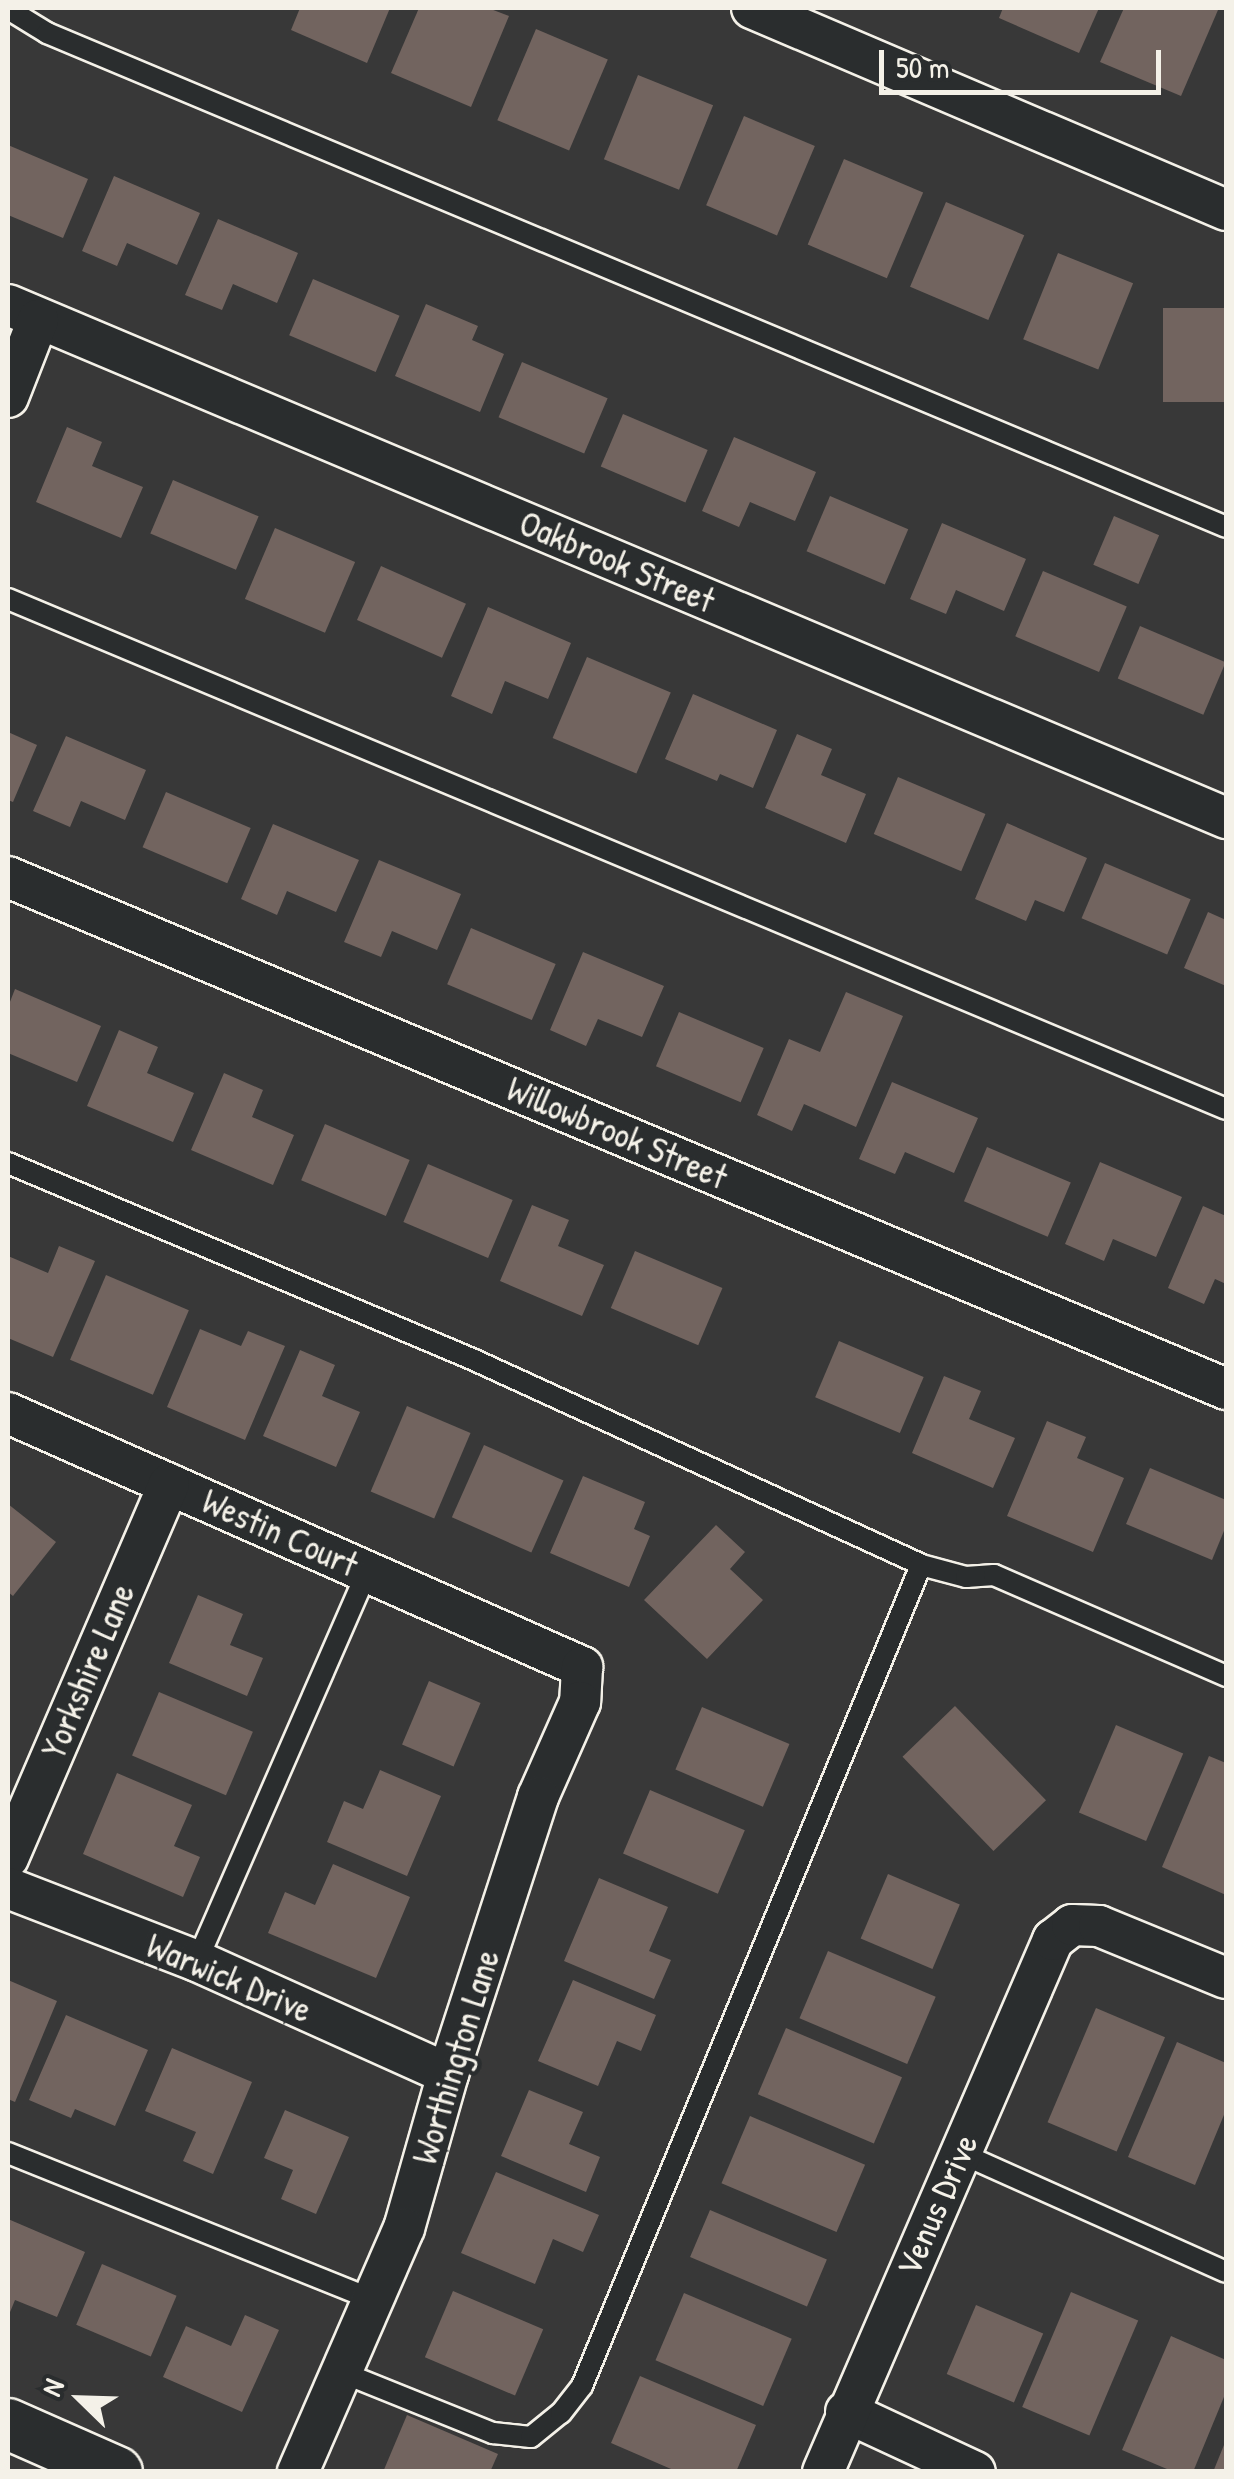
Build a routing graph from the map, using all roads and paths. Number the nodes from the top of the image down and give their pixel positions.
1 (752, 8) edge
2 (8, 10) edge
3 (1226, 210) edge
4 (23, 312) edge
5 (8, 397) edge
6 (1226, 527) edge
7 (8, 599) edge
8 (1226, 818) edge
9 (8, 877) edge
10 (1226, 1108) edge
11 (8, 1163) edge
12 (1226, 1390) edge
13 (8, 1413) edge
14 (169, 1484) junction
15 (922, 1564) junction
16 (367, 1571) junction
17 (552, 1652) joint
18 (1226, 1676) edge
19 (8, 1858) edge
20 (8, 1888) edge
21 (197, 1961) junction
22 (1226, 1978) edge
23 (448, 2074) junction
24 (960, 2153) junction
25 (8, 2154) edge
26 (1226, 2272) edge
27 (373, 2300) junction
28 (341, 2372) junction
29 (846, 2412) junction
30 (8, 2424) edge
31 (118, 2472) edge
32 (298, 2472) edge
33 (823, 2472) edge
34 (975, 2472) edge

1 - 3 street
2 - 6 lane
4 - 5 street
4 - 8 street, Oakbrook Street
7 - 10 lane
9 - 12 street, Willowbrook Street
11 - 15 lane
13 - 14 street, Westin Court
14 - 16 street, Westin Court
14 - 19 street, Yorkshire Lane
15 - 18 lane
15 - 28 lane
16 - 17 street, Westin Court
16 - 21 lane
17 - 23 street, Worthington Lane
20 - 21 street, Warwick Drive
21 - 23 street, Warwick Drive
22 - 24 street, Venus Drive
23 - 27 street, Worthington Lane
24 - 26 lane
24 - 29 street, Venus Drive
25 - 27 lane
27 - 28 street, Worthington Lane
28 - 32 street, Worthington Lane
29 - 33 street, Venus Drive
29 - 34 street
30 - 31 street

